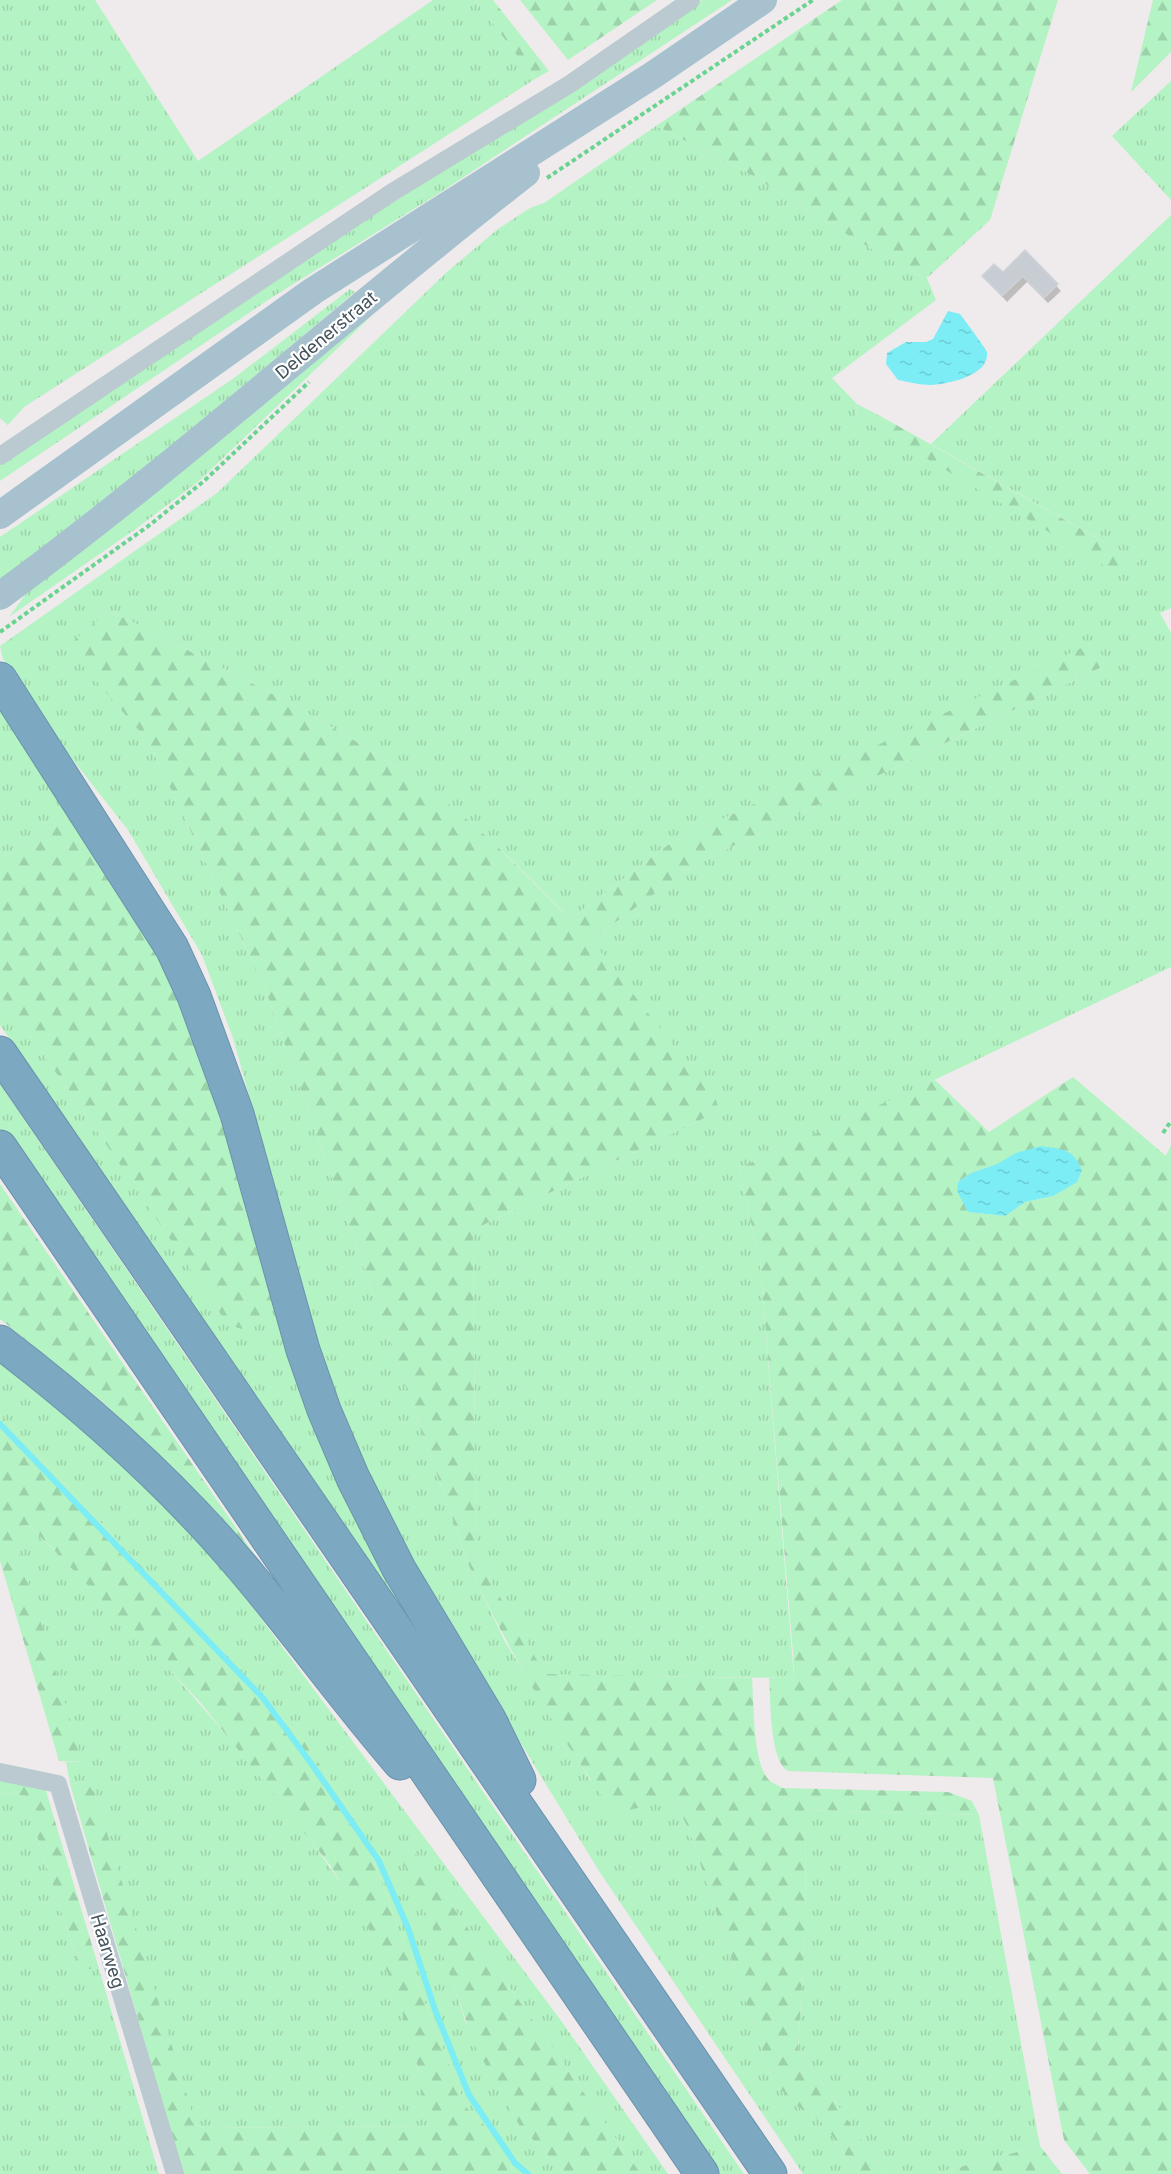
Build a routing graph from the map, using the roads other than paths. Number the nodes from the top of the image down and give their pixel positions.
1 (691, 0) edge
2 (763, 0) edge
3 (653, 75) junction
4 (0, 456) edge
5 (0, 514) edge
6 (0, 596) edge
7 (0, 679) edge
8 (0, 1053) edge
9 (0, 1147) edge
10 (0, 1342) edge
11 (0, 1772) edge
12 (565, 1876) junction
13 (506, 1886) junction
14 (175, 2174) edge
15 (702, 2174) edge
16 (770, 2174) edge

1 - 4 street
2 - 3 main road, Deldenerstraat
3 - 5 main road, Deldenerstraat
3 - 6 main road, Deldenerstraat
7 - 12 highway
8 - 12 highway
9 - 13 highway
10 - 13 highway
11 - 14 street, Haarweg
12 - 16 highway
13 - 15 highway

